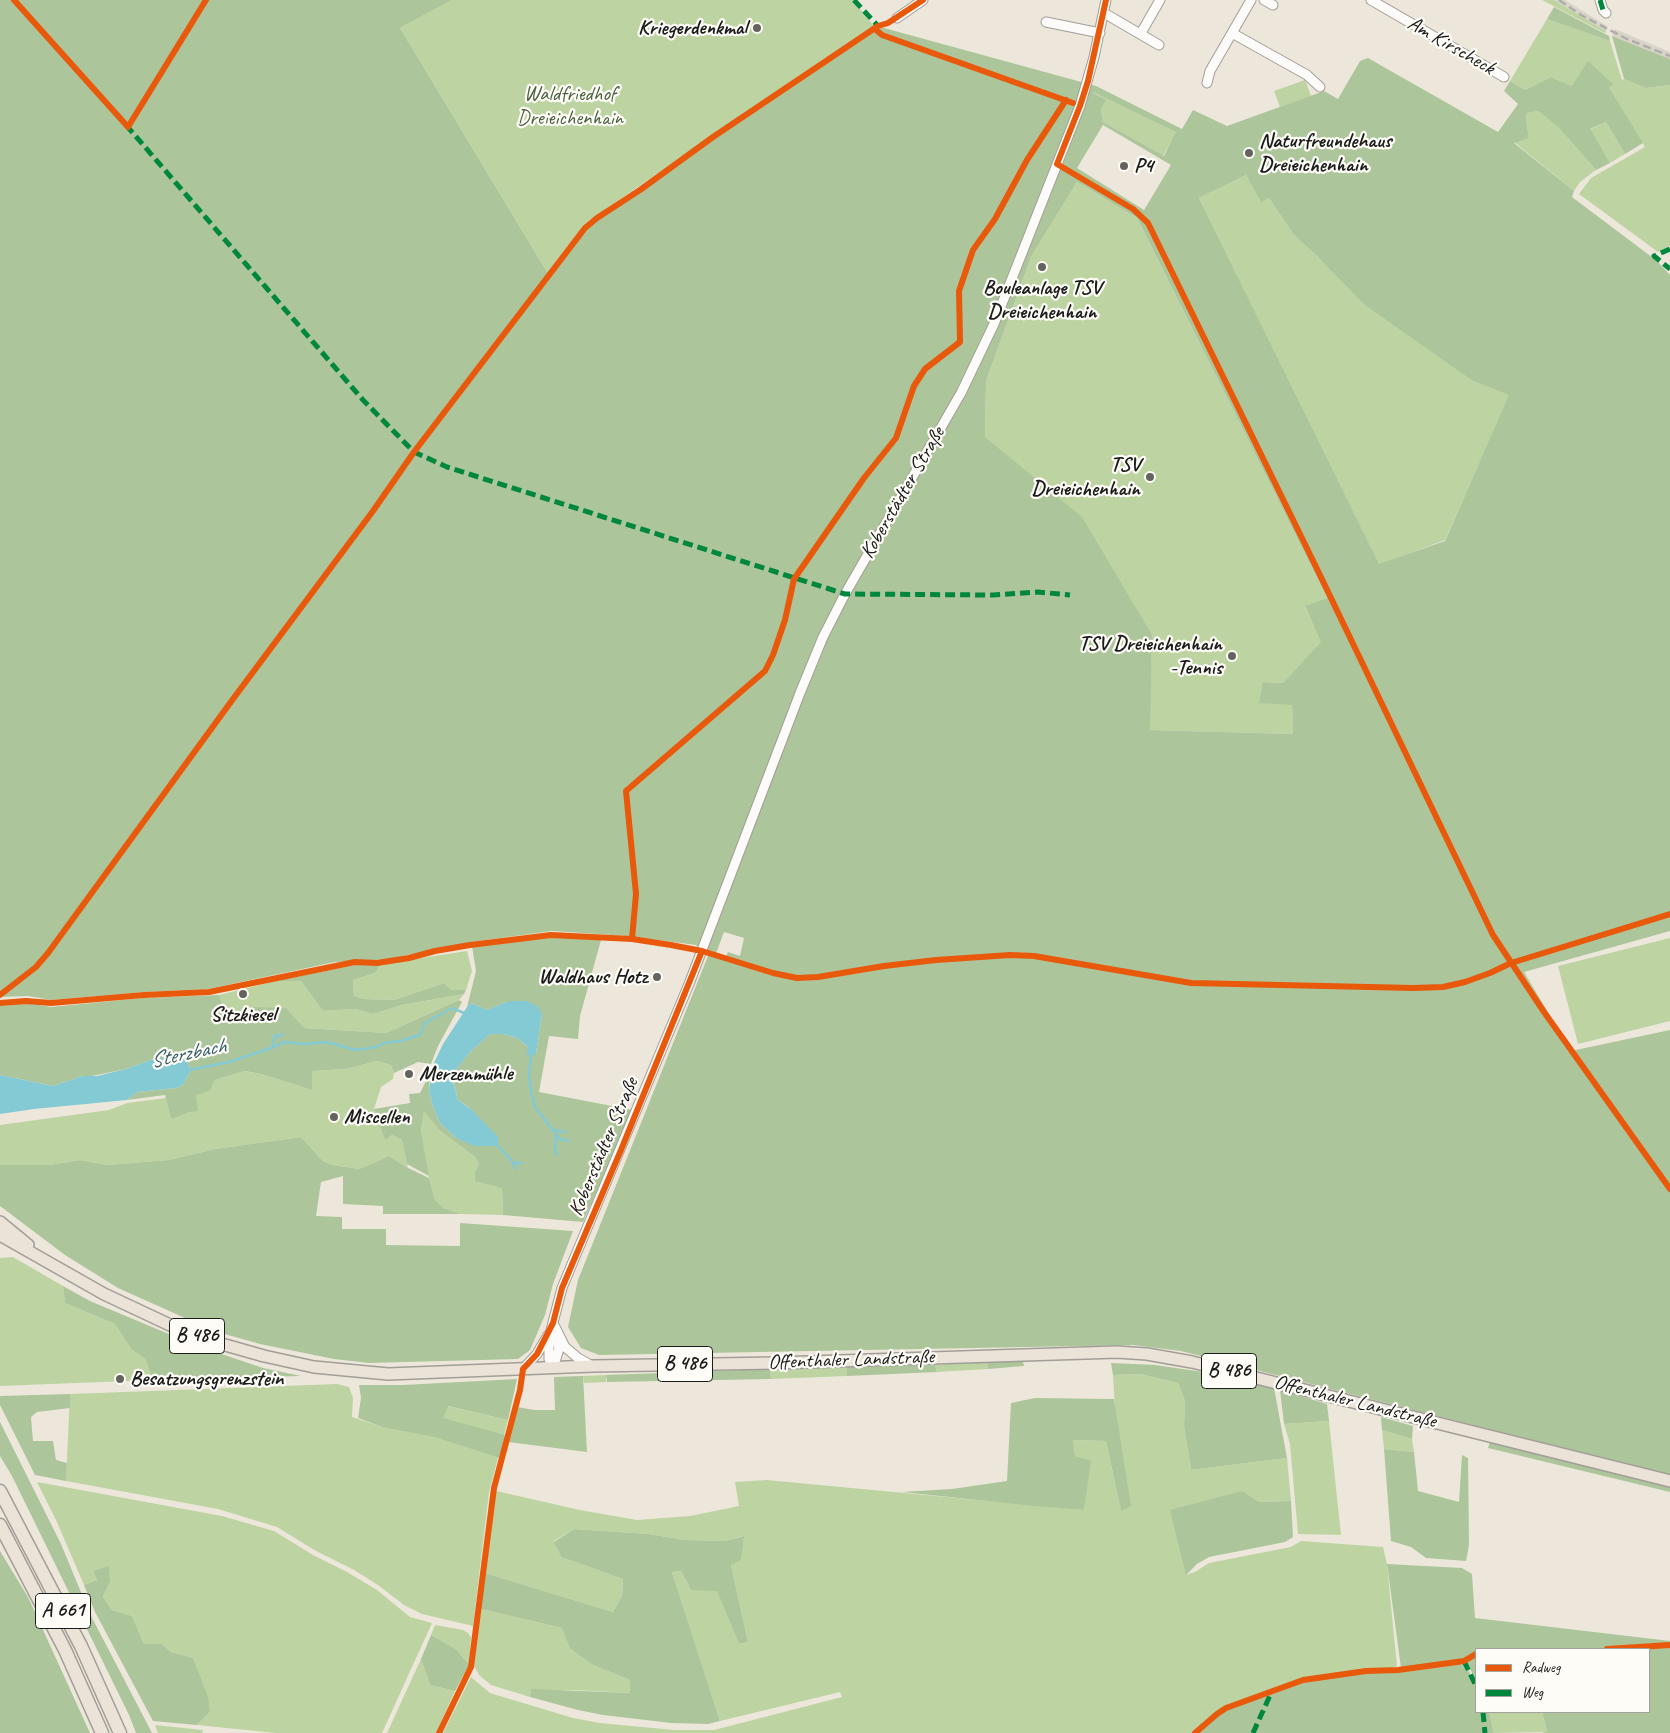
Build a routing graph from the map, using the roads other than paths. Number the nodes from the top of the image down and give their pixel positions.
1 (923, 0) edge
2 (1105, 0) edge
3 (1160, 0) edge
4 (1251, 0) edge
5 (1264, 0) edge
6 (1371, 0) edge
7 (1600, 0) edge
8 (1273, 5) dead end
9 (1104, 13) junction
10 (1606, 13) dead end
11 (897, 18) dead end
12 (1046, 22) dead end
13 (1100, 33) junction
14 (1232, 33) junction
15 (1141, 34) junction
16 (1159, 44) dead end
17 (1504, 77) dead end
18 (1208, 82) dead end
19 (1320, 86) dead end
20 (0, 1222) edge
21 (0, 1235) edge
22 (40, 1256) junction
23 (554, 1324) junction
24 (593, 1366) junction
25 (553, 1368) junction
26 (523, 1369) junction
27 (1670, 1481) edge
28 (0, 1492) edge
29 (0, 1526) edge
30 (102, 1733) edge
31 (120, 1733) edge

1 - 11 street
2 - 9 street, Koberstädter Straße
3 - 15 street
4 - 14 street
5 - 8 street
6 - 17 street, Am Kirscheck
7 - 10 street
9 - 13 street, Koberstädter Straße
9 - 15 street
12 - 13 street
13 - 23 street, Koberstädter Straße
14 - 18 street
14 - 19 street
15 - 16 street
20 - 22 main road, Offenthaler Landstraße / B 486
21 - 22 main road, Offenthaler Landstraße / B 486
22 - 26 main road, Offenthaler Landstraße / B 486
23 - 24 street
23 - 25 street
23 - 26 street
24 - 25 main road, Offenthaler Landstraße / B 486
24 - 27 main road, Offenthaler Landstraße / B 486
25 - 26 main road, Offenthaler Landstraße / B 486
28 - 31 highway, A 661
29 - 30 highway, A 661

